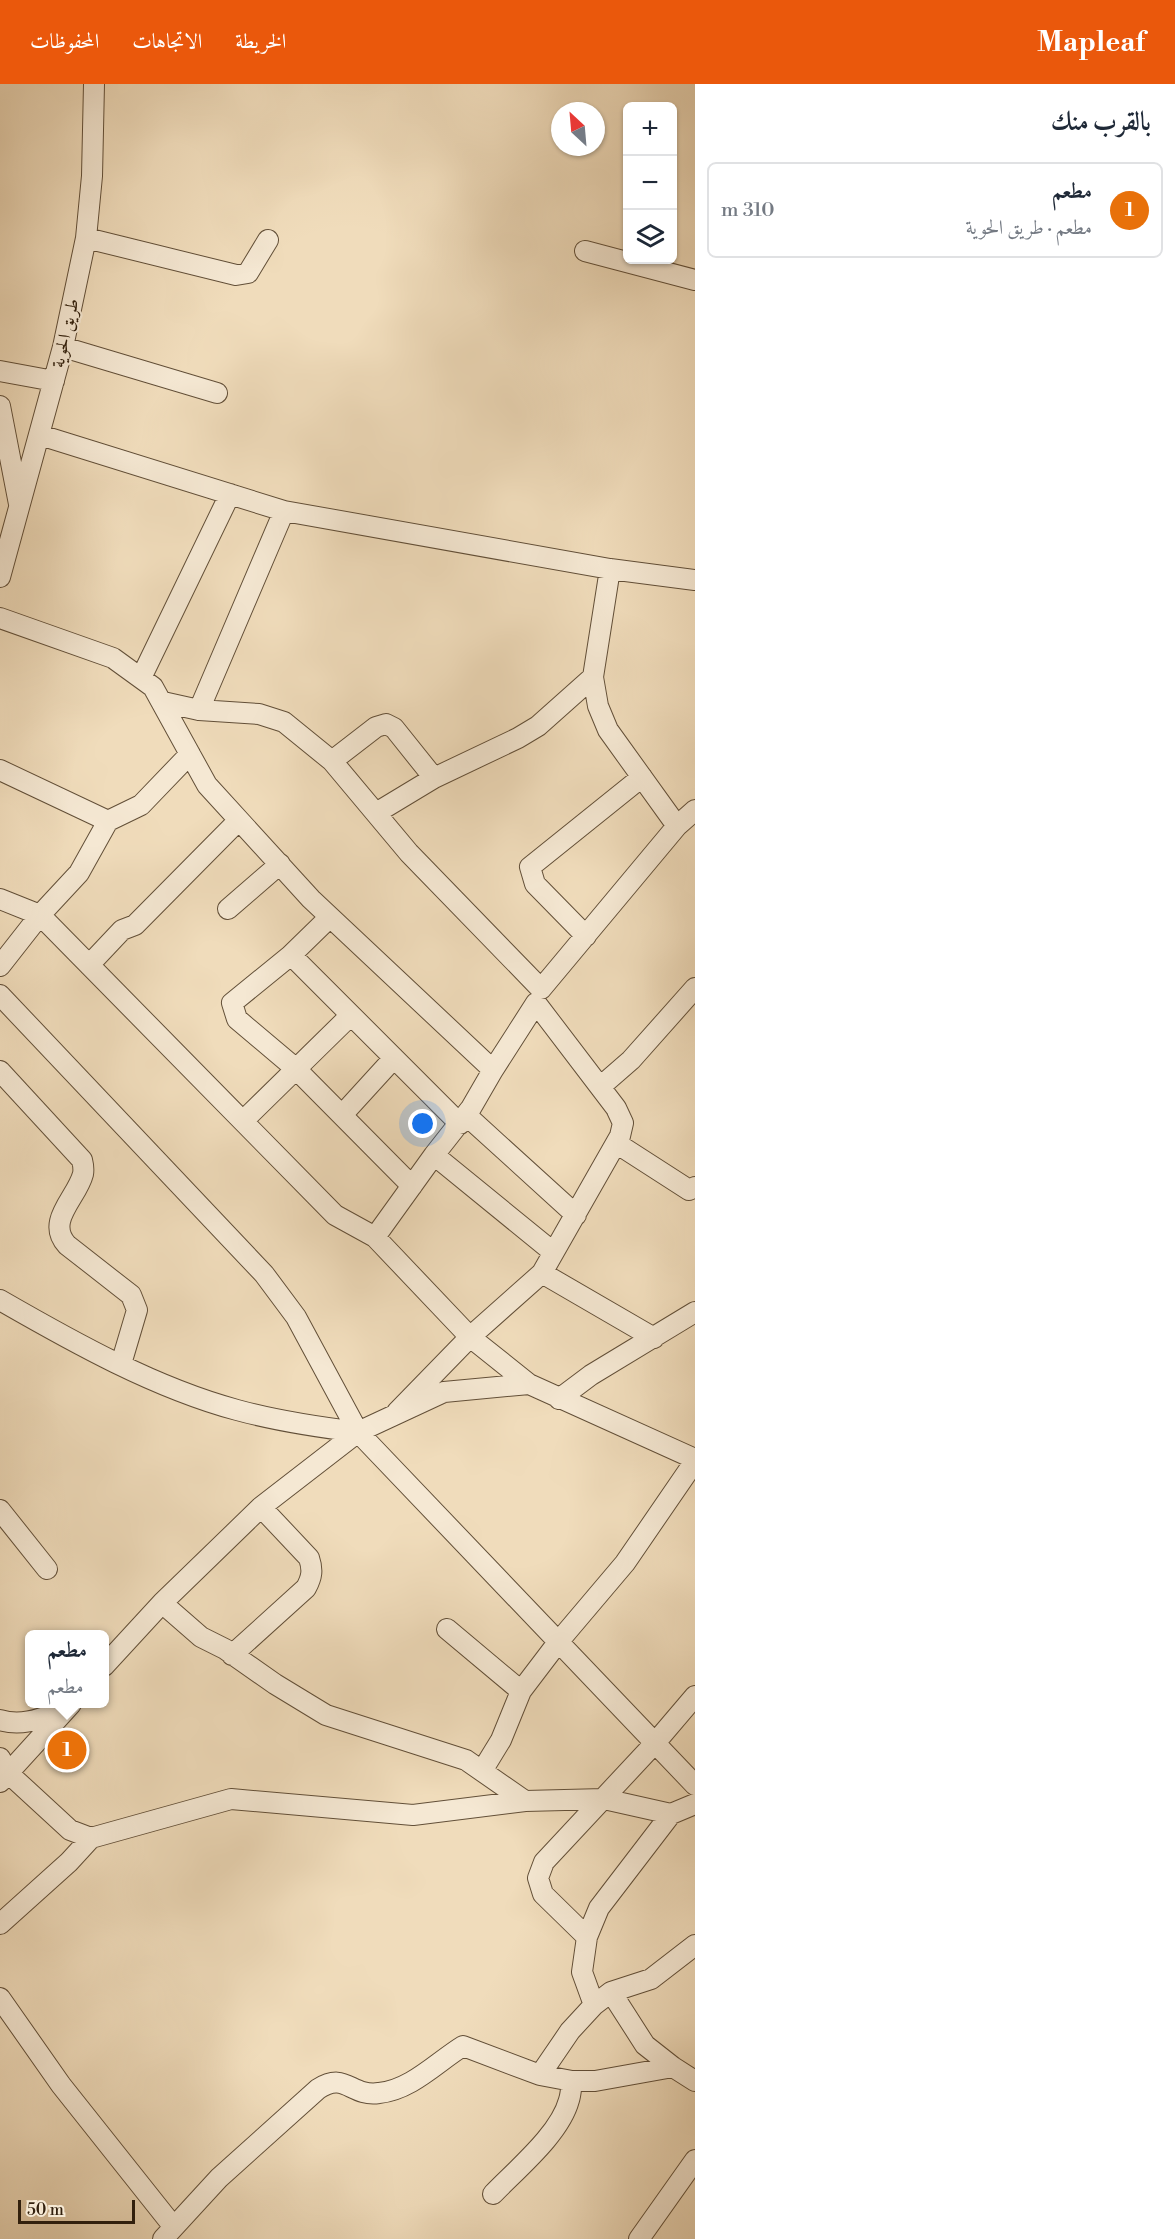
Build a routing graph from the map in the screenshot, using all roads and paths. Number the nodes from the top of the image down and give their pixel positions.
1 (94, 84) edge
2 (86, 238) junction
3 (268, 240) dead end
4 (585, 251) dead end
5 (695, 280) edge
6 (63, 347) junction
7 (0, 371) edge
8 (54, 381) junction
9 (217, 393) dead end
10 (0, 406) edge
11 (40, 435) junction
12 (230, 494) junction
13 (20, 510) junction
14 (284, 512) junction
15 (610, 569) junction
16 (0, 577) edge
17 (695, 580) edge
18 (0, 618) edge
19 (593, 677) junction
20 (141, 678) junction
21 (163, 702) junction
22 (199, 710) junction
23 (190, 754) junction
24 (332, 761) junction
25 (0, 770) edge
26 (642, 777) junction
27 (434, 778) junction
28 (695, 810) edge
29 (376, 813) junction
30 (108, 820) junction
31 (239, 820) junction
32 (677, 826) junction
33 (280, 864) junction
34 (0, 899) edge
35 (228, 909) dead end
36 (40, 915) junction
37 (330, 917) junction
38 (586, 936) junction
39 (291, 956) junction
40 (89, 965) junction
41 (0, 966) edge
42 (695, 988) edge
43 (0, 995) edge
44 (539, 996) junction
45 (350, 1016) junction
46 (394, 1058) junction
47 (295, 1068) junction
48 (493, 1070) junction
49 (0, 1071) edge
50 (600, 1087) junction
51 (342, 1115) junction
52 (463, 1119) junction
53 (243, 1121) junction
54 (616, 1143) junction
55 (434, 1155) junction
56 (412, 1186) junction
57 (695, 1187) edge
58 (576, 1215) junction
59 (375, 1237) junction
60 (553, 1252) junction
61 (542, 1274) junction
62 (0, 1300) edge
63 (695, 1312) edge
64 (470, 1337) junction
65 (654, 1338) junction
66 (121, 1364) junction
67 (529, 1384) junction
68 (559, 1399) junction
69 (397, 1412) junction
70 (358, 1432) junction
71 (695, 1460) edge
72 (261, 1507) junction
73 (0, 1510) edge
74 (47, 1569) dead end
75 (162, 1603) junction
76 (447, 1629) dead end
77 (559, 1641) junction
78 (232, 1655) junction
79 (109, 1662) edge
80 (521, 1692) junction
81 (695, 1696) edge
82 (65, 1708) edge
83 (67, 1708) edge
84 (0, 1720) edge
85 (655, 1743) junction
86 (3, 1771) edge
87 (482, 1771) junction
88 (695, 1785) edge
89 (604, 1799) junction
90 (525, 1801) junction
91 (695, 1804) edge
92 (671, 1814) junction
93 (90, 1838) junction
94 (0, 1924) edge
95 (587, 1937) junction
96 (695, 1945) edge
97 (610, 1992) junction
98 (0, 1998) edge
99 (594, 2005) junction
100 (673, 2067) junction
101 (540, 2075) junction
102 (572, 2081) junction
103 (695, 2081) edge
104 (695, 2160) edge
105 (493, 2194) dead end
106 (168, 2233) edge
107 (639, 2239) edge

1 - 2 street, طريق الحوية
2 - 3 street
2 - 6 street, طريق الحوية
4 - 5 street
6 - 8 street, طريق الحوية
6 - 9 street
7 - 8 street
8 - 11 street, طريق الحوية
10 - 13 street
11 - 12 street
11 - 13 street, طريق الحوية
12 - 14 street
12 - 20 street
13 - 16 street, طريق الحوية
14 - 15 street
14 - 22 street
15 - 17 street
15 - 19 street
18 - 20 street
19 - 26 street
19 - 27 street
20 - 21 street
21 - 22 street
21 - 23 street
22 - 24 street
23 - 30 street
23 - 31 street
24 - 27 street
24 - 29 street
25 - 30 street
26 - 32 street
26 - 38 street
27 - 29 street
28 - 32 street
29 - 44 street
30 - 36 street
31 - 33 street
31 - 40 street
32 - 38 street
33 - 35 street
33 - 37 street
34 - 36 street
36 - 40 street
36 - 41 street
37 - 39 street
37 - 48 street
38 - 44 street
39 - 45 street
39 - 47 street
40 - 53 street
42 - 50 street
43 - 70 street
44 - 48 street
44 - 50 street
45 - 46 street
45 - 47 street
46 - 51 street
46 - 52 street
47 - 51 street
47 - 53 street
48 - 52 street
49 - 66 street
50 - 54 street
51 - 56 street
52 - 55 street
52 - 58 street
53 - 59 street
54 - 57 street
54 - 58 street
55 - 56 street
55 - 60 street
56 - 59 street
58 - 60 street
59 - 64 street
60 - 61 street
61 - 64 street
61 - 65 street
62 - 66 street
63 - 65 street
64 - 67 street
64 - 69 street
65 - 68 street
66 - 70 street
67 - 68 street
67 - 69 street
68 - 71 street
69 - 70 street
70 - 72 street
70 - 77 street
71 - 77 street
72 - 75 street
72 - 78 street
73 - 74 street
75 - 78 street
75 - 79 street
76 - 80 street
77 - 80 street
77 - 85 street
78 - 87 street
80 - 87 street
81 - 85 street
82 - 84 street
83 - 86 street
85 - 88 street
85 - 89 street
86 - 93 street
87 - 90 street
89 - 90 street
89 - 92 street
89 - 95 street
90 - 93 street
91 - 92 street
92 - 95 street
93 - 94 street
95 - 99 street
96 - 97 street
97 - 99 street
97 - 100 street
98 - 106 street
99 - 101 street
100 - 102 street
100 - 103 street
101 - 102 street
101 - 106 street
102 - 105 street
104 - 107 street

